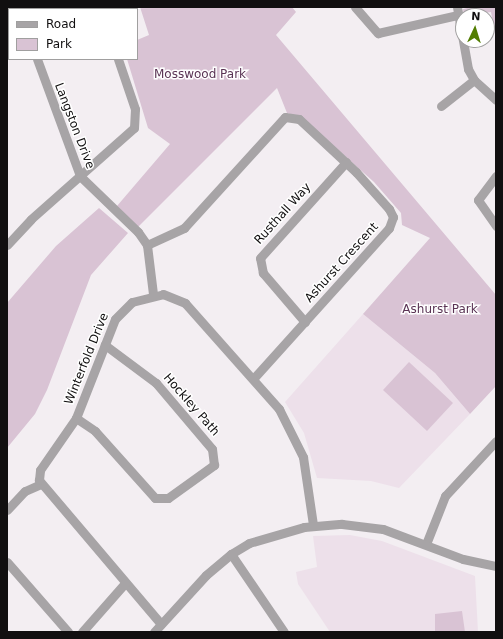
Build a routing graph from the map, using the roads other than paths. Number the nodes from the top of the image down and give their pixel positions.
1 (355, 7) edge
2 (455, 12) edge
3 (463, 48) edge
4 (37, 60) edge
5 (118, 60) edge
6 (474, 80) junction
7 (496, 100) edge
8 (441, 106) dead end
9 (346, 162) junction
10 (80, 176) junction
11 (496, 176) edge
12 (496, 226) edge
13 (147, 244) junction
14 (7, 245) edge
15 (153, 294) junction
16 (305, 322) junction
17 (105, 345) junction
18 (253, 379) junction
19 (76, 418) junction
20 (496, 441) edge
21 (41, 484) junction
22 (7, 510) edge
23 (313, 526) junction
24 (426, 544) junction
25 (231, 554) junction
26 (7, 562) edge
27 (496, 566) edge
28 (125, 583) junction
29 (161, 624) junction
30 (280, 630) edge
31 (68, 632) edge
32 (82, 632) edge
33 (154, 632) edge

1 - 2 street
3 - 6 street
4 - 10 street, Langston Drive
5 - 10 street
6 - 7 street
6 - 8 street
9 - 13 street, Ashurst Crescent
9 - 16 street, Rusthall Way
9 - 16 street, Ashurst Crescent
10 - 13 street, Langston Drive
10 - 14 street
11 - 12 street
13 - 15 street
15 - 17 street, Winterfold Drive
15 - 18 street
16 - 18 street, Ashurst Crescent
17 - 19 street, Winterfold Drive
17 - 19 street, Hockley Path
18 - 23 street
19 - 21 street, Winterfold Drive
20 - 24 street
21 - 22 street
21 - 28 street
23 - 24 street
23 - 25 street
24 - 27 street
25 - 29 street
25 - 30 street
26 - 31 street
28 - 29 street
28 - 32 street
29 - 33 street

